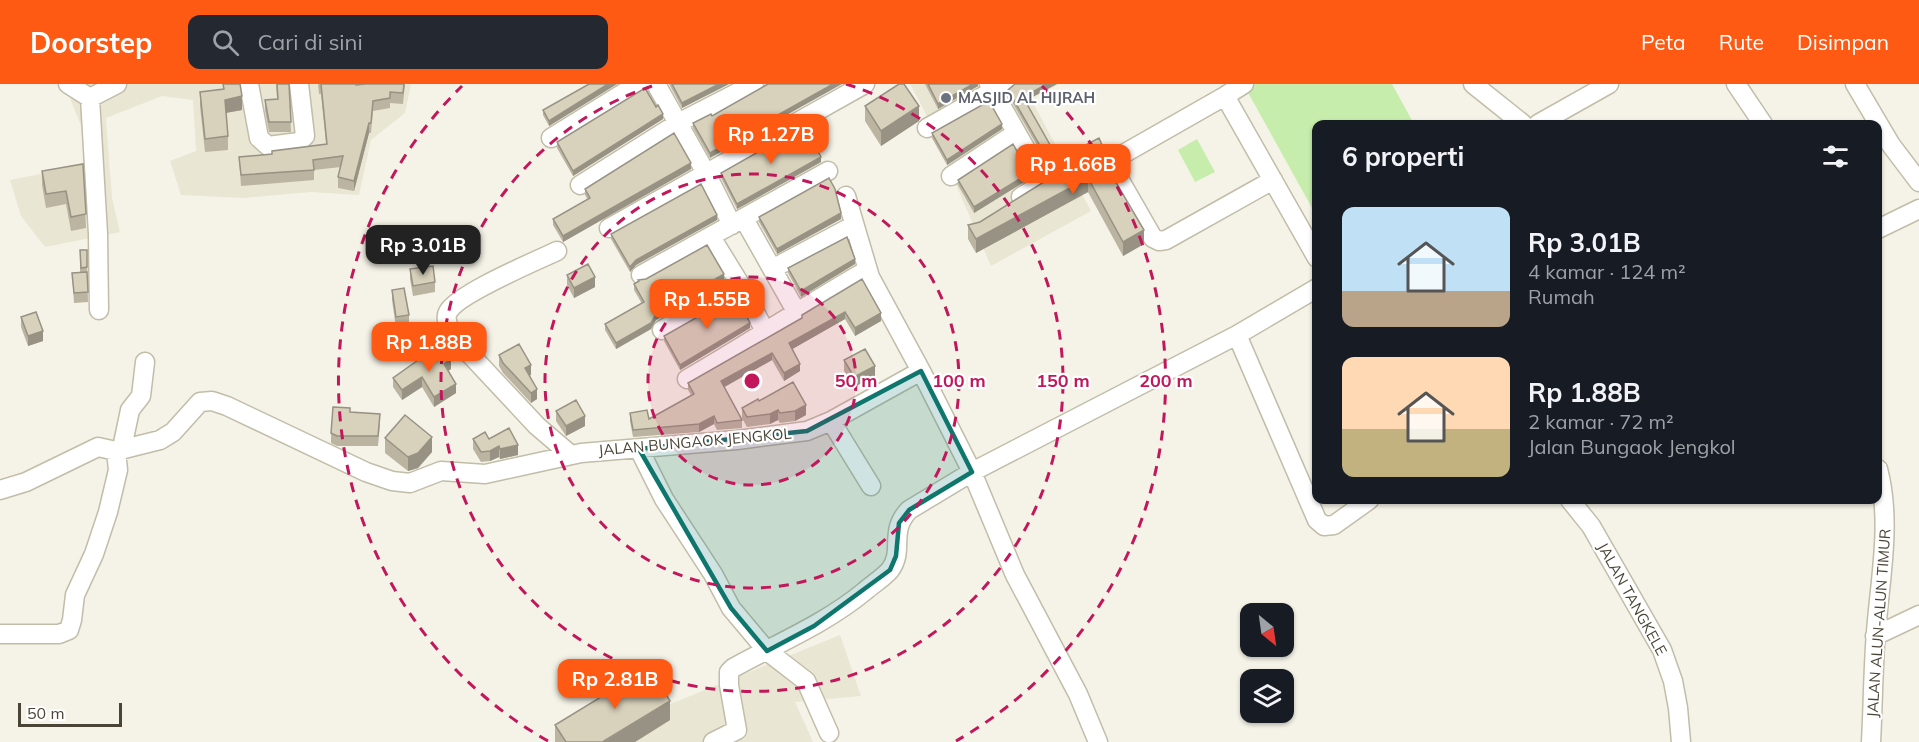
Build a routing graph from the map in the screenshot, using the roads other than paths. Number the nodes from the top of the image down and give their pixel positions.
1 (68, 84) edge
2 (117, 84) edge
3 (249, 84) edge
4 (299, 84) edge
5 (638, 84) edge
6 (656, 84) edge
7 (754, 84) edge
8 (1244, 84) edge
9 (1473, 84) edge
10 (1609, 84) edge
11 (1736, 84) edge
12 (1855, 84) edge
13 (861, 85) edge
14 (995, 86) edge
15 (1225, 96) junction
16 (90, 98) junction
17 (1518, 120) edge
18 (1545, 120) edge
19 (1760, 120) edge
20 (1871, 120) edge
21 (678, 123) junction
22 (927, 128) dead end
23 (1016, 133) junction
24 (551, 138) dead end
25 (1884, 148) edge
26 (828, 171) dead end
27 (706, 173) junction
28 (951, 176) dead end
29 (1273, 180) junction
30 (1919, 182) edge
31 (580, 185) dead end
32 (846, 196) dead end
33 (1011, 203) edge
34 (1919, 208) edge
35 (738, 222) junction
36 (1882, 227) edge
37 (609, 228) dead end
38 (847, 229) dead end
39 (711, 237) junction
40 (1312, 249) edge
41 (557, 251) dead end
42 (772, 269) junction
43 (862, 273) dead end
44 (641, 275) dead end
45 (740, 284) junction
46 (1312, 291) edge
47 (99, 310) dead end
48 (796, 311) junction
49 (662, 330) dead end
50 (766, 333) junction
51 (1237, 334) junction
52 (145, 362) dead end
53 (921, 371) junction
54 (687, 379) dead end
55 (831, 421) junction
56 (119, 449) junction
57 (639, 449) junction
58 (571, 454) junction
59 (972, 472) junction
60 (1882, 483) edge
61 (871, 486) dead end
62 (0, 490) edge
63 (1363, 504) edge
64 (1573, 504) edge
65 (1919, 615) edge
66 (0, 634) edge
67 (1875, 636) junction
68 (767, 651) junction
69 (829, 733) dead end
70 (742, 736) edge
71 (713, 742) edge
72 (1098, 742) edge
73 (1681, 742) edge
74 (1870, 742) edge

1 - 16 street
2 - 16 street
3 - 4 street
5 - 24 street
6 - 21 street
7 - 21 street
8 - 15 street
9 - 17 street
10 - 18 street
11 - 19 street
12 - 20 street
13 - 27 street
14 - 22 street
14 - 23 street
15 - 29 street
15 - 29 street
16 - 47 street
21 - 27 street
21 - 31 street
23 - 28 street
23 - 33 street
25 - 30 street
26 - 35 street
27 - 35 street
27 - 37 street
29 - 40 street
32 - 53 street
34 - 36 street
35 - 39 street
35 - 42 street
38 - 42 street
39 - 44 street
39 - 45 street
41 - 58 street
42 - 48 street
43 - 48 street
45 - 49 street
45 - 50 street
46 - 51 street
48 - 50 street
50 - 54 street
51 - 59 street
51 - 63 street
52 - 56 street
53 - 55 street, JALAN BUNGAOK JENGKOL
53 - 59 street
55 - 57 street, JALAN BUNGAOK JENGKOL
55 - 61 street
56 - 58 street, JALAN BUNGAOK JENGKOL
56 - 62 street, JALAN BUNGAOK JENGKOL
56 - 66 street
57 - 58 street, JALAN BUNGAOK JENGKOL
57 - 68 street
59 - 68 street
59 - 72 street
60 - 67 street, JALAN ALUN-ALUN TIMUR
64 - 73 street, JALAN TANGKELE
65 - 67 street
67 - 74 street, JALAN ALUN-ALUN TIMUR
68 - 69 street
68 - 70 street
70 - 71 street

